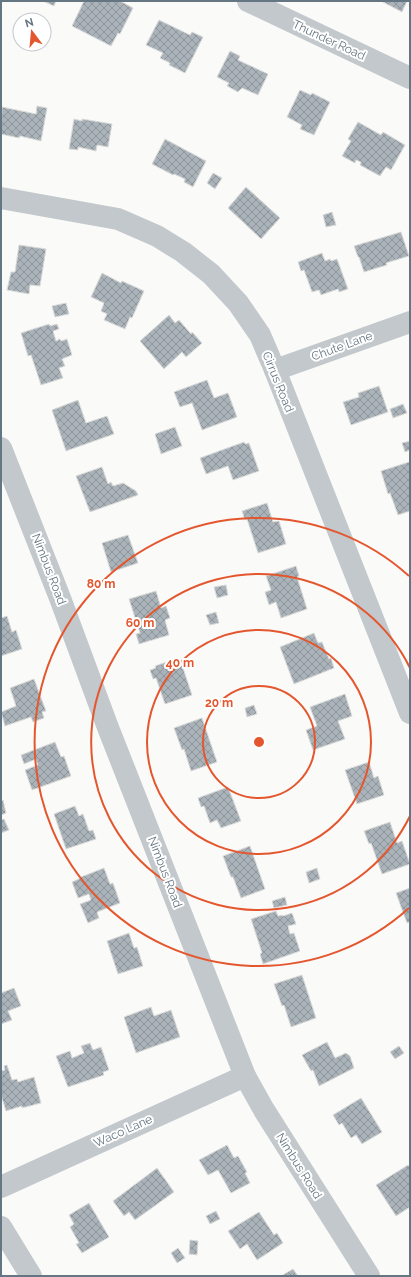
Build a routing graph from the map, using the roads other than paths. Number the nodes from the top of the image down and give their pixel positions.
1 (248, 1) edge
2 (410, 78) edge
3 (1, 198) edge
4 (410, 322) edge
5 (275, 370) junction
6 (1, 448) edge
7 (410, 713) edge
8 (245, 1076) junction
9 (1, 1187) edge
10 (1, 1227) edge
11 (31, 1276) edge
12 (369, 1276) edge

1 - 2 street, Thunder Road
3 - 5 street, Cirrus Road
4 - 5 street, Chute Lane
5 - 7 street, Cirrus Road
6 - 8 street, Nimbus Road
8 - 9 street, Waco Lane
8 - 12 street, Nimbus Road
10 - 11 street

